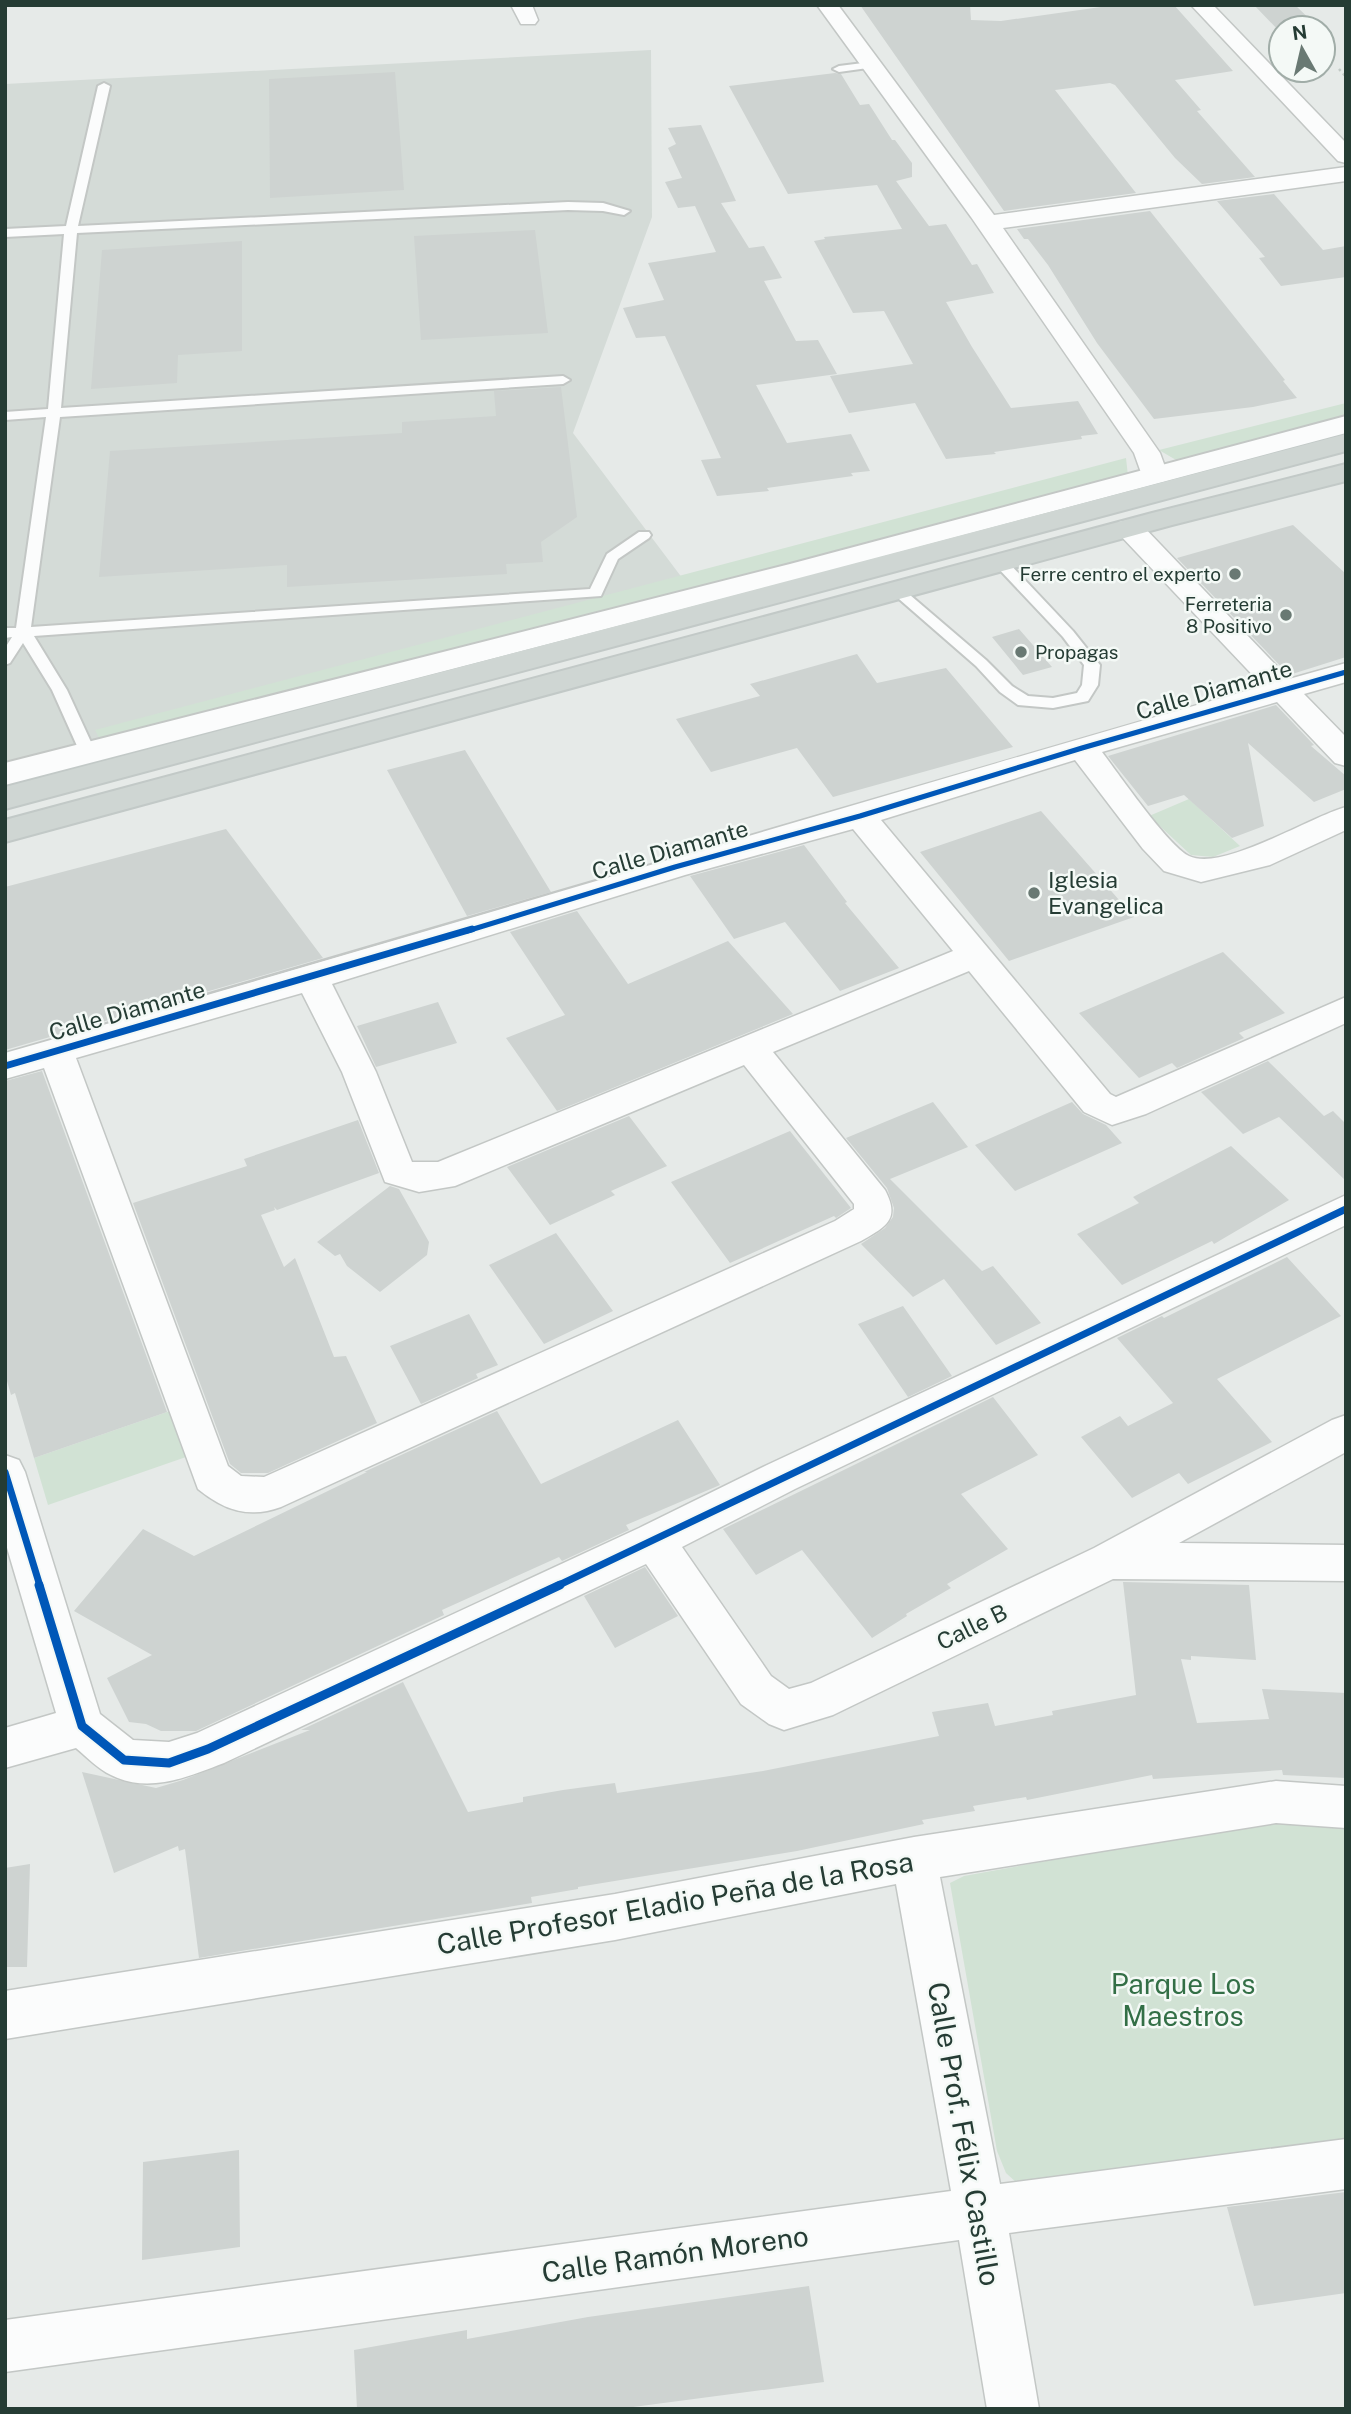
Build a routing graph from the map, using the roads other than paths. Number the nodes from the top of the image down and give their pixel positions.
1 (827, 5) edge
2 (1201, 5) edge
3 (1215, 5) edge
4 (1234, 33) junction
5 (871, 65) junction
6 (839, 69) dead end
7 (104, 86) dead end
8 (1316, 118) junction
9 (1346, 140) edge
10 (1346, 156) edge
11 (1346, 174) edge
12 (624, 211) dead end
13 (987, 223) junction
14 (71, 230) junction
15 (5, 233) edge
16 (563, 380) dead end
17 (54, 413) junction
18 (5, 416) edge
19 (1346, 424) edge
20 (1346, 442) edge
21 (1346, 472) edge
22 (1154, 475) junction
23 (1129, 528) junction
24 (644, 535) dead end
25 (1001, 563) junction
26 (898, 592) junction
27 (23, 632) junction
28 (5, 633) edge
29 (5, 660) edge
30 (1346, 672) edge
31 (1282, 690) junction
32 (1082, 748) junction
33 (88, 753) junction
34 (1346, 756) edge
35 (5, 774) edge
36 (5, 798) edge
37 (860, 816) junction
38 (1346, 817) edge
39 (5, 831) edge
40 (973, 956) junction
41 (312, 978) junction
42 (1346, 1009) edge
43 (750, 1048) junction
44 (56, 1052) junction
45 (5, 1066) edge
46 (1346, 1209) edge
47 (1346, 1432) edge
48 (5, 1472) edge
49 (654, 1541) junction
50 (1109, 1560) junction
51 (1346, 1563) edge
52 (19, 1572) edge
53 (82, 1726) junction
54 (5, 1748) edge
55 (1346, 1807) edge
56 (914, 1860) junction
57 (5, 2015) edge
58 (1346, 2164) edge
59 (980, 2212) junction
60 (5, 2346) edge
61 (1013, 2409) edge

1 - 5 street
2 - 4 street
3 - 4 street
4 - 8 street
5 - 6 lane
5 - 13 street
7 - 14 lane
8 - 9 street
8 - 10 street
11 - 13 street
12 - 14 lane
13 - 22 street
14 - 15 lane
14 - 17 lane
16 - 17 lane
17 - 18 lane
17 - 27 lane
19 - 22 street
20 - 36 main road
21 - 23 main road
22 - 33 street
23 - 25 main road
23 - 31 street
24 - 27 lane
25 - 26 main road
25 - 26 lane
26 - 39 main road
27 - 28 lane
27 - 29 lane
27 - 33 lane
30 - 31 street, Calle Diamante
31 - 32 street, Calle Diamante
31 - 34 street
32 - 37 street, Calle Diamante
32 - 38 street
33 - 35 street
37 - 40 street
37 - 41 street, Calle Diamante
40 - 42 street
40 - 43 street
41 - 43 street
41 - 44 street, Calle Diamante
43 - 44 street
44 - 45 street, Calle Diamante
46 - 49 street
47 - 50 street, Calle B
48 - 52 street
49 - 50 street, Calle B
49 - 53 street
50 - 51 street
52 - 53 street
53 - 54 street
55 - 56 street, Calle Profesor Eladio Peña de la Rosa
56 - 57 street, Calle Profesor Eladio Peña de la Rosa
56 - 59 street, Calle Prof. Félix Castillo
58 - 59 street, Calle Ramón Moreno
59 - 60 street, Calle Ramón Moreno
59 - 61 street, Calle Prof. Félix Castillo

